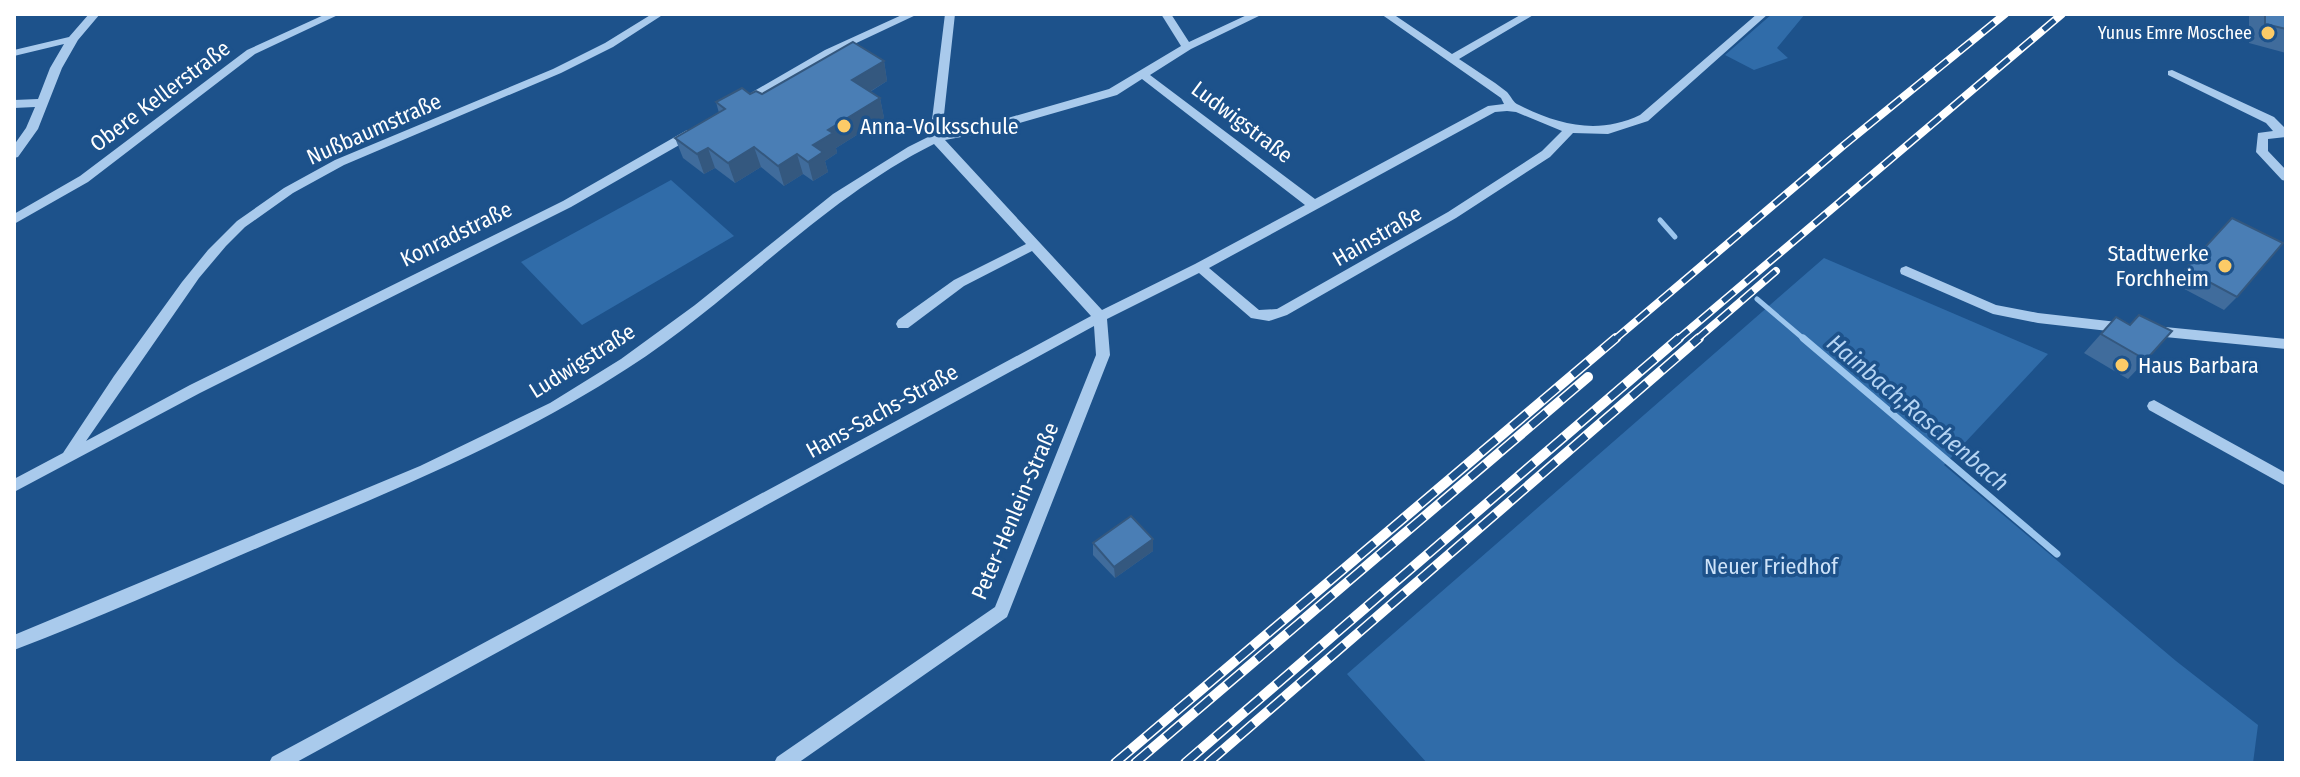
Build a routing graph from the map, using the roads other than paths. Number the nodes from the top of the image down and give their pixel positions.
1 (95, 14) edge
2 (335, 14) edge
3 (659, 14) edge
4 (913, 14) edge
5 (950, 14) edge
6 (1166, 14) edge
7 (1258, 14) edge
8 (1386, 14) edge
9 (1763, 14) edge
10 (1524, 15) edge
11 (73, 39) junction
12 (1187, 47) junction
13 (14, 53) edge
14 (1452, 59) junction
15 (2172, 73) dead end
16 (1143, 75) junction
17 (40, 103) junction
18 (14, 104) edge
19 (1511, 106) junction
20 (732, 107) edge
21 (709, 122) edge
22 (1570, 130) junction
23 (2283, 133) edge
24 (936, 138) junction
25 (14, 154) edge
26 (2286, 177) edge
27 (1314, 205) junction
28 (14, 220) edge
29 (1034, 245) junction
30 (1200, 267) junction
31 (1906, 271) dead end
32 (1100, 317) junction
33 (903, 324) dead end
34 (2286, 344) edge
35 (2154, 406) dead end
36 (68, 457) junction
37 (2286, 480) edge
38 (14, 486) edge
39 (14, 643) edge
40 (278, 763) edge
41 (783, 763) edge

1 - 11 street
2 - 28 street, Obere Kellerstraße
3 - 36 street, Nußbaumstraße
4 - 20 street
5 - 24 street
6 - 12 street, Ludwigstraße
7 - 12 street, Ludwigstraße
8 - 14 street
9 - 22 street
10 - 14 street
11 - 13 street
11 - 17 street
12 - 16 street, Ludwigstraße
14 - 19 street
15 - 23 street
16 - 24 street, Ludwigstraße
16 - 27 street, Ludwigstraße
17 - 18 street
17 - 25 street
19 - 22 street
19 - 27 street, Hans-Sachs-Straße
21 - 36 street, Konradstraße
22 - 30 street, Hainstraße
23 - 26 street
24 - 29 street
24 - 39 street, Ludwigstraße
27 - 30 street, Hans-Sachs-Straße
29 - 32 street
29 - 33 street
30 - 32 street, Hans-Sachs-Straße
31 - 34 street
32 - 40 street, Hans-Sachs-Straße
32 - 41 street, Peter-Henlein-Straße
35 - 37 street
36 - 38 street, Konradstraße

